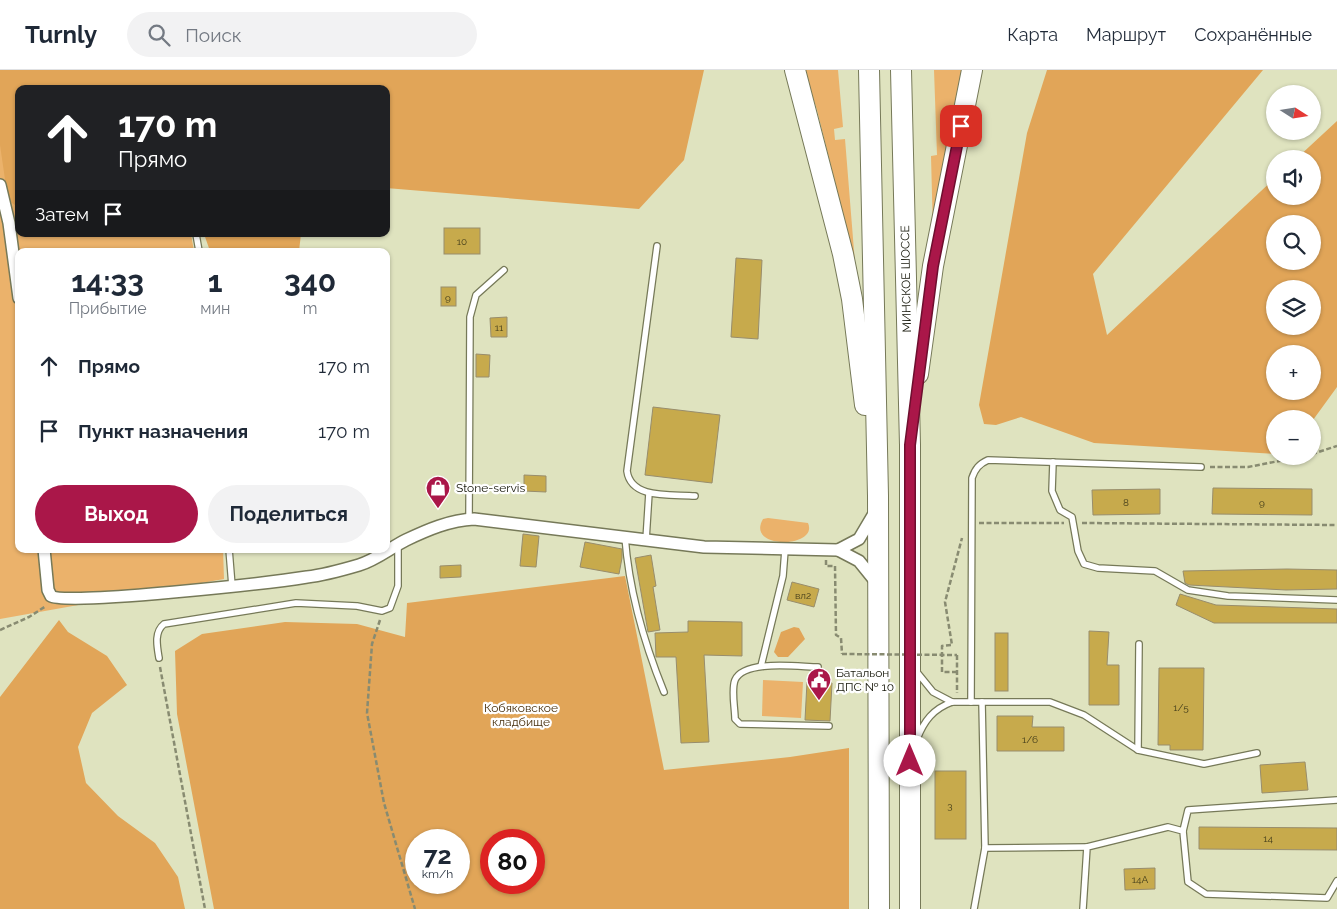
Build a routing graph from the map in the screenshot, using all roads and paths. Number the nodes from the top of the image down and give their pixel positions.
1 (795, 70) edge
2 (869, 70) edge
3 (901, 70) edge
4 (972, 70) edge
5 (0, 185) edge
6 (14, 223) edge
7 (657, 246) dead end
8 (16, 248) edge
9 (504, 270) dead end
10 (910, 445) junction
11 (1337, 446) edge
12 (1321, 451) edge
13 (1053, 462) junction
14 (1266, 463) edge
15 (1201, 467) joint
16 (649, 493) junction
17 (695, 496) dead end
18 (878, 501) junction
19 (468, 520) junction
20 (978, 523) dead end
21 (1073, 523) junction
22 (1337, 525) edge
23 (963, 532) dead end
24 (625, 537) junction
25 (646, 540) junction
26 (398, 545) junction
27 (390, 549) edge
28 (785, 550) junction
29 (838, 550) junction
30 (44, 553) edge
31 (229, 553) edge
32 (383, 553) edge
33 (826, 557) dead end
34 (232, 586) junction
35 (879, 586) junction
36 (54, 598) junction
37 (1337, 600) edge
38 (382, 611) junction
39 (0, 630) edge
40 (1139, 644) dead end
41 (159, 658) joint
42 (910, 660) junction
43 (761, 666) junction
44 (818, 667) dead end
45 (957, 672) junction
46 (664, 692) dead end
47 (954, 702) junction
48 (971, 702) junction
49 (982, 702) junction
50 (829, 726) dead end
51 (1138, 750) junction
52 (1257, 753) dead end
53 (910, 778) junction
54 (1337, 800) edge
55 (1183, 831) junction
56 (1086, 847) junction
57 (985, 848) junction
58 (1337, 881) edge
59 (205, 909) edge
60 (415, 909) edge
61 (879, 909) edge
62 (910, 909) edge
63 (974, 909) edge
64 (1083, 909) edge

1 - 18 highway
2 - 18 highway
3 - 10 highway, МИНСКОЕ ШОССЕ
4 - 10 highway
5 - 6 street
6 - 8 street
7 - 16 lane
9 - 19 lane
10 - 42 highway, МИНСКОЕ ШОССЕ
11 - 12 path
13 - 15 lane
13 - 21 lane
13 - 48 lane
14 - 15 path
16 - 17 lane
16 - 25 lane
18 - 29 street
18 - 35 highway
19 - 24 street
19 - 26 street
20 - 21 path
21 - 22 path
21 - 37 lane
23 - 45 path
24 - 25 street
24 - 46 lane
25 - 28 street
26 - 27 street
26 - 38 lane
28 - 29 street
28 - 43 lane
29 - 35 street
30 - 36 street
31 - 34 lane
32 - 34 street
33 - 45 path, bridge
34 - 36 street
35 - 61 highway
36 - 39 path
38 - 41 lane
38 - 60 path
40 - 51 lane
41 - 59 path
42 - 47 lane
42 - 53 highway, МИНСКОЕ ШОССЕ
43 - 44 lane
43 - 50 lane
45 - 47 path
47 - 48 lane
47 - 53 lane
48 - 49 lane
49 - 51 lane
49 - 57 lane
51 - 52 lane
53 - 62 highway, МИНСКОЕ ШОССЕ
54 - 55 lane
55 - 56 lane
55 - 58 lane
56 - 57 lane
56 - 64 lane
57 - 63 lane

